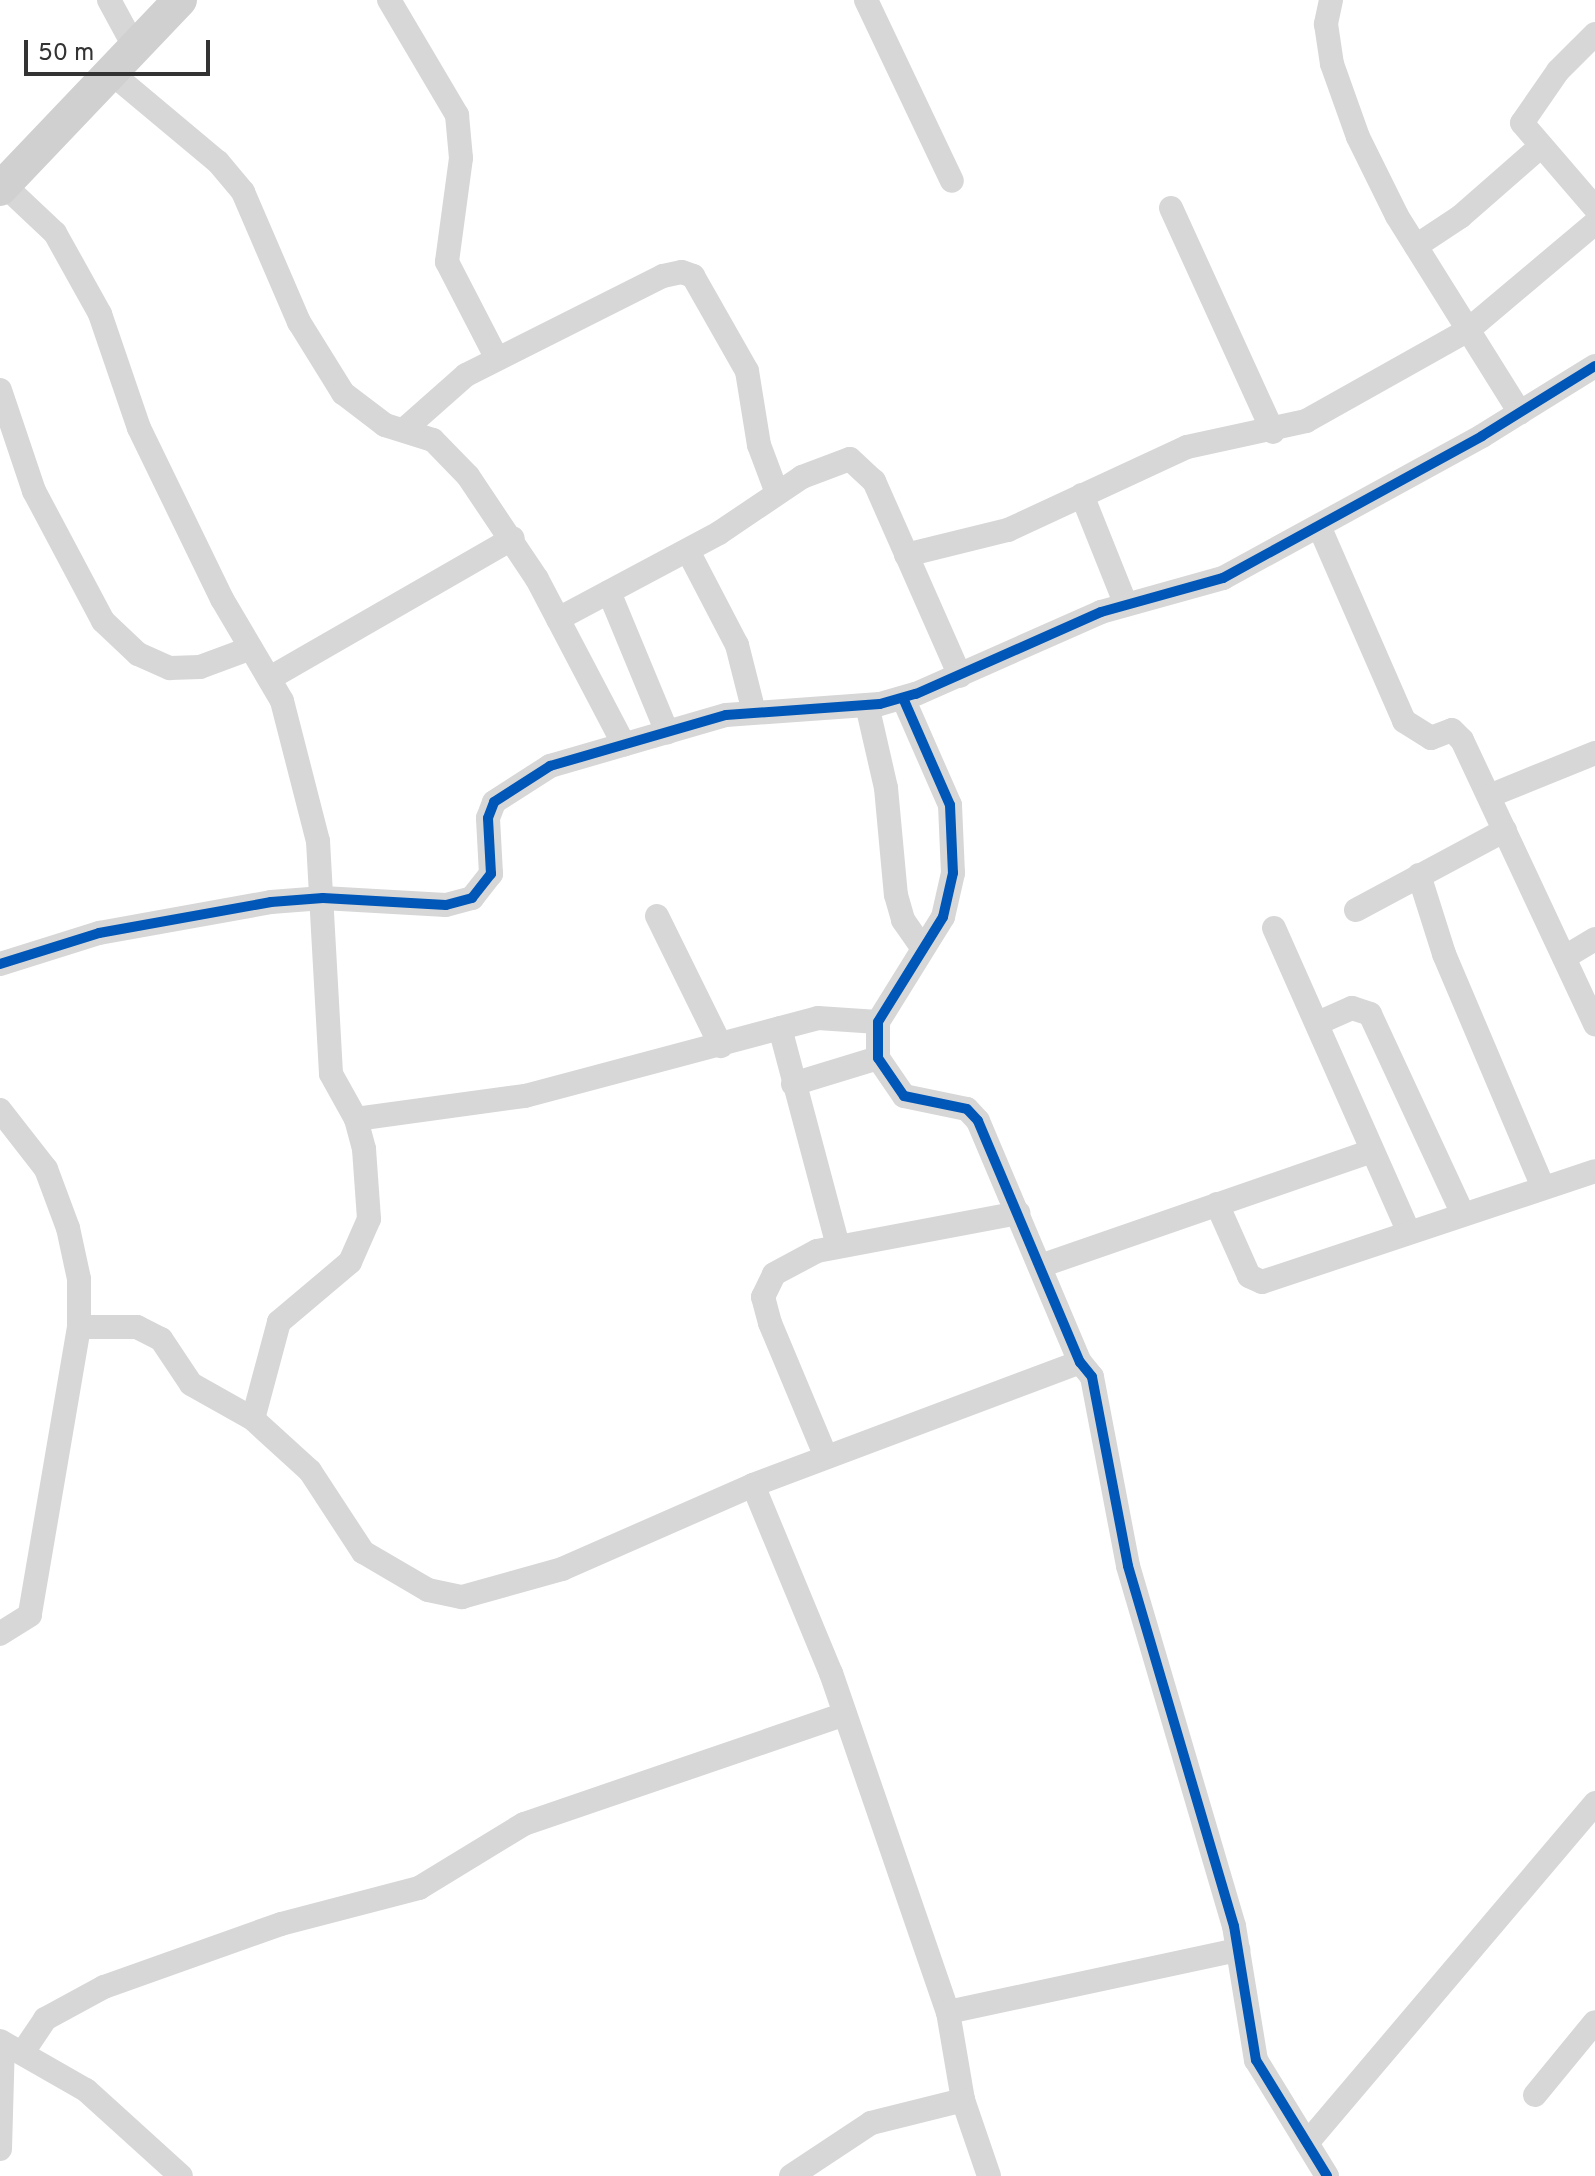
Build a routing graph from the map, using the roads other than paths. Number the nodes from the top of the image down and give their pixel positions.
1 (109, 0) edge
2 (180, 0) edge
3 (389, 0) edge
4 (866, 0) edge
5 (1331, 0) edge
6 (1595, 34) edge
7 (134, 46) junction
8 (109, 71) junction
9 (1541, 146) junction
10 (952, 181) dead end
11 (2, 187) edge
12 (1171, 208) dead end
13 (1595, 208) edge
14 (1595, 223) edge
15 (1416, 246) junction
16 (1468, 330) junction
17 (497, 359) junction
18 (1595, 366) edge
19 (0, 390) edge
20 (1520, 413) junction
21 (406, 428) junction
22 (1273, 432) junction
23 (777, 493) junction
24 (1082, 495) junction
25 (1319, 526) junction
26 (513, 538) junction
27 (688, 551) junction
28 (906, 555) junction
29 (609, 592) junction
30 (1126, 605) junction
31 (558, 619) junction
32 (251, 648) junction
33 (960, 676) junction
34 (270, 678) junction
35 (903, 698) junction
36 (867, 705) junction
37 (754, 712) junction
38 (667, 732) junction
39 (624, 745) junction
40 (1595, 753) edge
41 (1489, 796) junction
42 (1505, 830) junction
43 (1419, 875) junction
44 (323, 898) junction
45 (1356, 910) dead end
46 (657, 916) dead end
47 (1274, 928) dead end
48 (1595, 939) edge
49 (922, 947) junction
50 (1565, 957) junction
51 (0, 964) edge
52 (878, 1022) junction
53 (1318, 1023) junction
54 (1595, 1024) edge
55 (780, 1028) junction
56 (721, 1046) junction
57 (878, 1058) junction
58 (793, 1084) junction
59 (0, 1110) edge
60 (356, 1119) junction
61 (1372, 1151) junction
62 (1595, 1171) edge
63 (1543, 1187) junction
64 (1217, 1204) junction
65 (1018, 1213) junction
66 (1463, 1214) junction
67 (1409, 1232) junction
68 (838, 1246) junction
69 (1040, 1266) junction
70 (79, 1327) junction
71 (1080, 1362) junction
72 (253, 1419) junction
73 (826, 1457) junction
74 (753, 1485) junction
75 (0, 1634) edge
76 (845, 1714) junction
77 (1595, 1803) edge
78 (1238, 1950) junction
79 (948, 2012) junction
80 (1595, 2022) edge
81 (9, 2045) edge
82 (1535, 2095) dead end
83 (963, 2100) junction
84 (1307, 2143) junction
85 (0, 2149) edge
86 (181, 2176) edge
87 (791, 2176) edge
88 (989, 2176) edge
89 (1327, 2176) edge

1 - 7 street
2 - 7 main road
3 - 17 street
4 - 10 street
5 - 15 street
6 - 9 street
7 - 8 main road
8 - 11 main road
8 - 21 street
9 - 13 street
9 - 15 street
11 - 32 street
12 - 22 street
14 - 16 street
15 - 16 street
16 - 20 street
16 - 22 street
17 - 21 street
17 - 23 street
18 - 20 street
19 - 32 street
20 - 25 street
21 - 26 street
22 - 24 street
23 - 27 street
23 - 28 street
24 - 28 street
24 - 30 street
25 - 30 street
25 - 41 street
26 - 31 street
26 - 34 street
27 - 29 street
27 - 37 street
28 - 33 street
29 - 31 street
29 - 38 street
30 - 33 street
31 - 39 street
32 - 34 street
33 - 35 street
34 - 44 street
35 - 36 street
35 - 49 street
36 - 37 street
36 - 49 street
37 - 38 street
38 - 39 street
39 - 44 street
40 - 41 street
41 - 42 street
42 - 43 street
42 - 50 street
43 - 45 street
43 - 63 street
44 - 51 street
44 - 60 street
46 - 56 street
47 - 53 street
48 - 50 street
49 - 52 street
50 - 54 street
52 - 55 street
52 - 57 street
53 - 61 street
53 - 66 street
55 - 56 street
55 - 58 street
56 - 60 street
57 - 58 street
57 - 65 street
58 - 68 street
59 - 70 street
60 - 72 street
61 - 64 street
61 - 67 street
62 - 63 street
63 - 66 street
64 - 67 street
64 - 69 street
65 - 68 street
65 - 69 street
66 - 67 street
68 - 73 street
69 - 71 street
70 - 72 street
70 - 75 street
71 - 73 street
71 - 78 street
72 - 74 street
73 - 74 street
74 - 76 street
76 - 79 street
76 - 81 street
77 - 84 street
78 - 79 street
78 - 84 street
79 - 83 street
80 - 82 street
81 - 85 street
81 - 86 street
83 - 87 street
83 - 88 street
84 - 89 street

